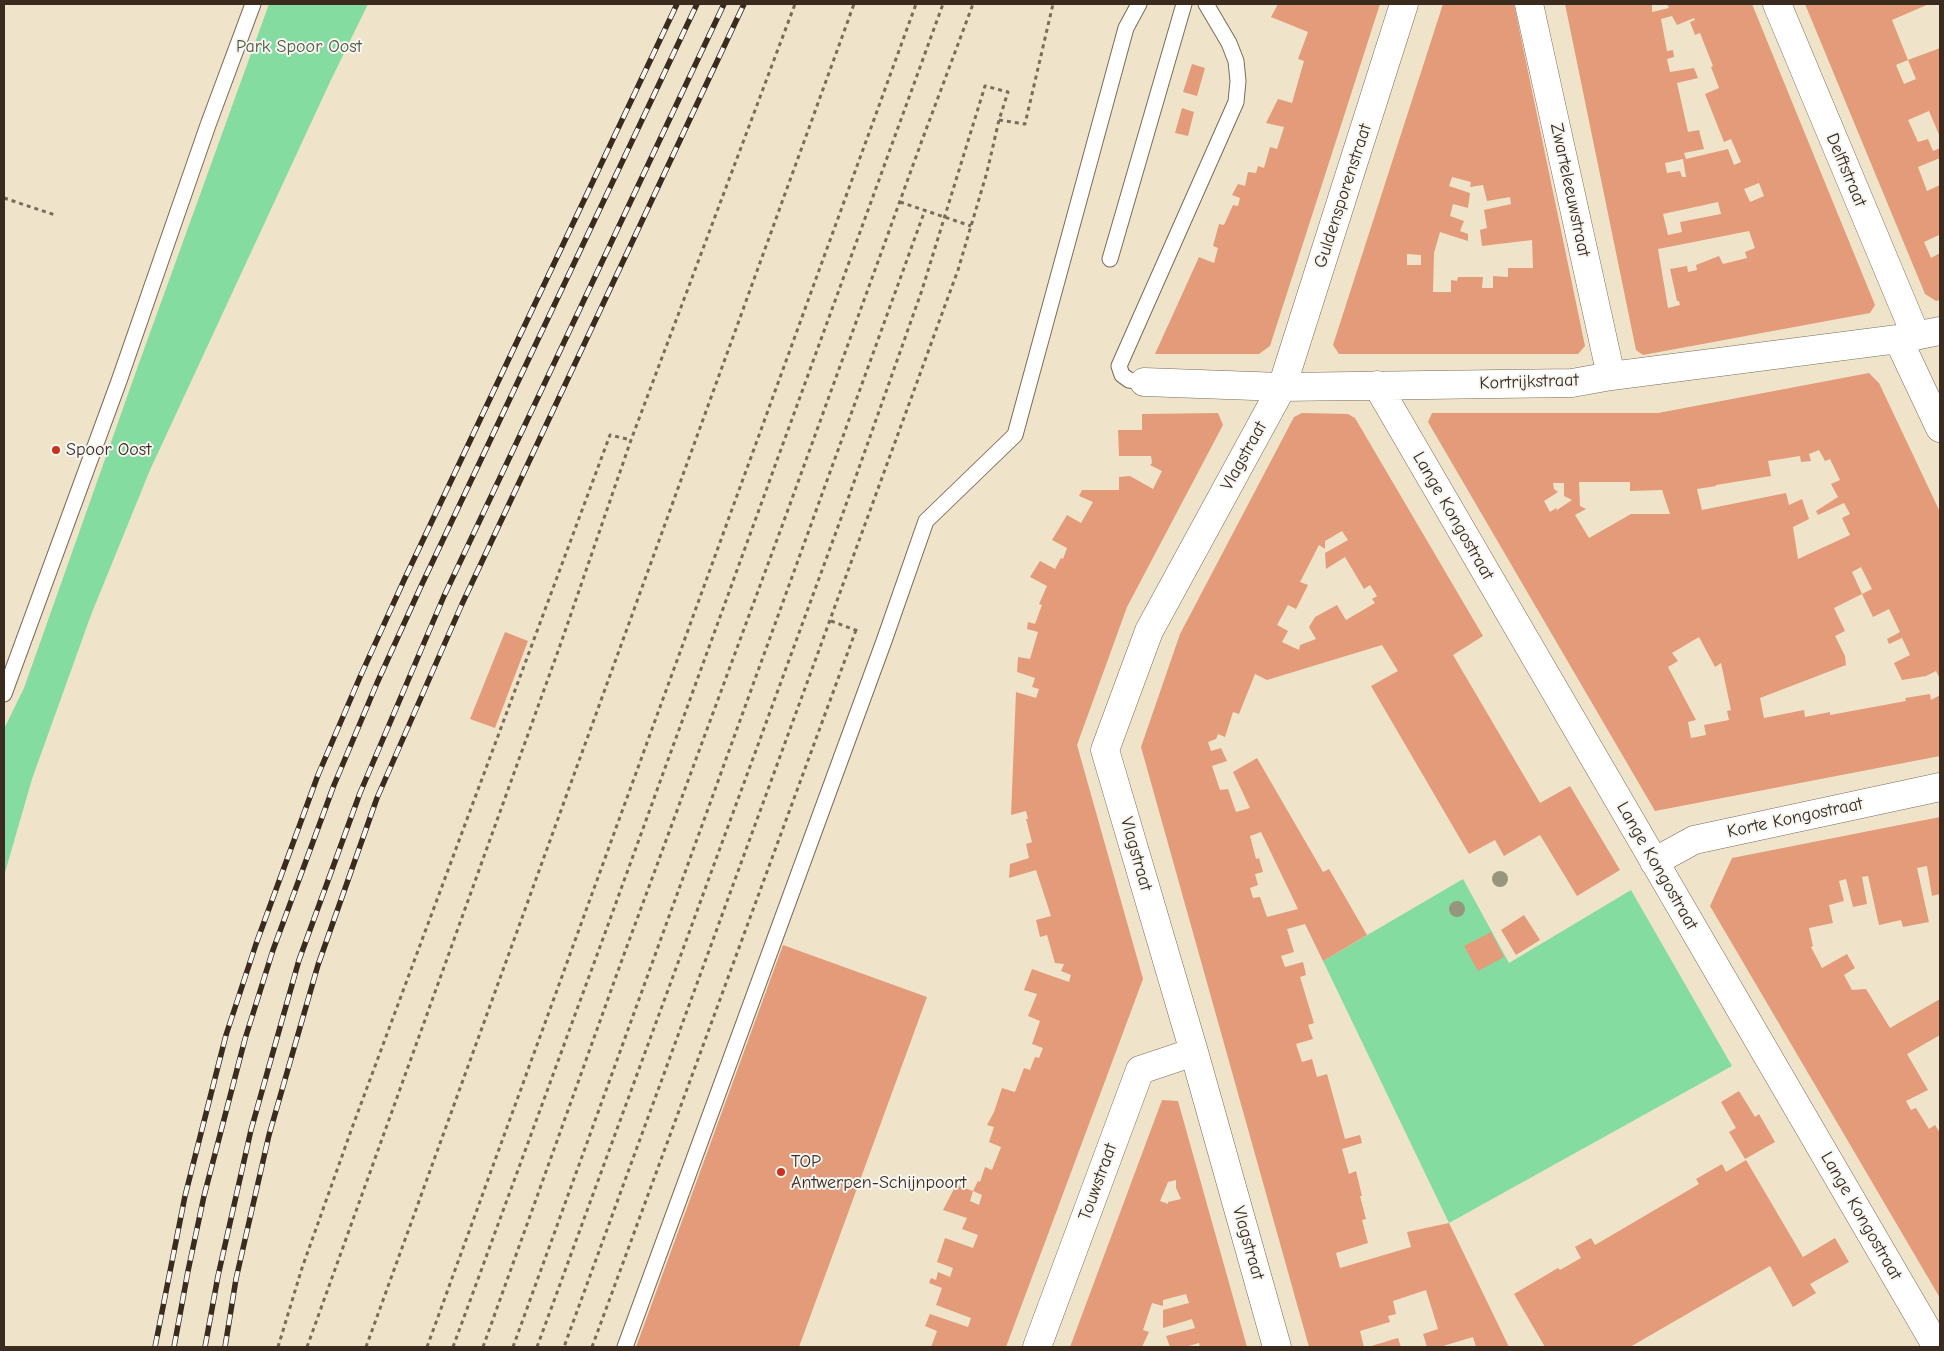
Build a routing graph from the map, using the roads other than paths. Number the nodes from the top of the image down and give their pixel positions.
1 (254, 4) edge
2 (1138, 4) edge
3 (1184, 4) edge
4 (1206, 4) edge
5 (1404, 4) edge
6 (1529, 4) edge
7 (1777, 4) edge
8 (1110, 259) dead end
9 (1918, 335) edge
10 (1611, 376) junction
11 (1144, 382) joint
12 (1377, 385) junction
13 (1282, 387) junction
14 (1940, 428) edge
15 (4, 694) edge
16 (1940, 787) edge
17 (1654, 862) junction
18 (1194, 1052) junction
19 (625, 1347) edge
20 (1037, 1347) edge
21 (1277, 1347) edge
22 (1937, 1347) edge

1 - 15 lane
2 - 19 lane
3 - 8 lane
4 - 11 lane
5 - 13 street, Guldensporenstraat
6 - 10 street, Zwarteleeuwstraat
7 - 9 street, Delftstraat
9 - 10 street, Kortrijkstraat
9 - 14 street, Delftstraat
10 - 12 street, Kortrijkstraat
11 - 13 street, Kortrijkstraat
12 - 13 street, Kortrijkstraat
12 - 17 street, Lange Kongostraat
13 - 18 street, Vlagstraat
16 - 17 street, Korte Kongostraat
17 - 22 street, Lange Kongostraat
18 - 20 street, Touwstraat
18 - 21 street, Vlagstraat

